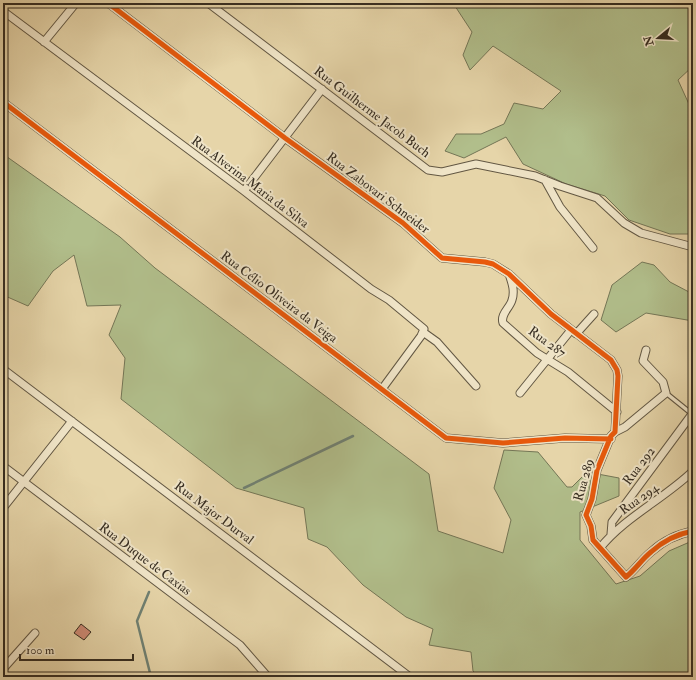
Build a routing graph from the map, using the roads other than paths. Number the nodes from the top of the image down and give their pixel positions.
1 (76, 3) edge
2 (108, 3) edge
3 (208, 3) edge
4 (3, 11) edge
5 (44, 42) junction
6 (322, 90) junction
7 (3, 102) edge
8 (285, 138) junction
9 (545, 180) junction
10 (244, 191) junction
11 (593, 248) dead end
12 (693, 248) edge
13 (509, 274) junction
14 (594, 314) dead end
15 (423, 332) junction
16 (574, 332) junction
17 (646, 350) dead end
18 (547, 359) junction
19 (3, 369) edge
20 (476, 386) dead end
21 (382, 389) junction
22 (520, 393) dead end
23 (666, 393) junction
24 (617, 412) junction
25 (692, 414) edge
26 (72, 421) junction
27 (615, 432) junction
28 (611, 439) junction
29 (3, 466) edge
30 (693, 471) edge
31 (24, 482) junction
32 (3, 508) edge
33 (693, 531) edge
34 (611, 534) junction
35 (600, 548) junction
36 (35, 633) dead end
37 (3, 669) edge
38 (268, 677) edge
39 (410, 677) edge

1 - 5 street
2 - 8 street, Rua Zabovari Schneider
3 - 6 street, Rua Guilherme Jacob Buch
4 - 5 street, Rua Alverina Maria da Silva
5 - 10 street, Rua Alverina Maria da Silva
6 - 8 street
6 - 9 street, Rua Guilherme Jacob Buch
7 - 21 street, Rua Célio Oliveira da Veiga
8 - 10 street
8 - 13 street, Rua Zabovari Schneider
9 - 11 street
9 - 12 street, Rua Guilherme Jacob Buch
10 - 15 street, Rua Alverina Maria da Silva
13 - 16 street, Rua Zabovari Schneider
13 - 18 street, Rua 287
14 - 16 street
15 - 20 street, Rua Alverina Maria da Silva
15 - 21 street
16 - 18 street
16 - 24 street, Rua Zabovari Schneider
17 - 23 street
18 - 22 street
18 - 24 street, Rua 287
19 - 26 street, Rua Major Durval
21 - 28 street, Rua Célio Oliveira da Veiga
23 - 25 lane
23 - 27 street
24 - 27 street, Rua Zabovari Schneider
25 - 34 street, Rua 292
26 - 31 street
26 - 39 street, Rua Major Durval
27 - 28 street, Rua Zabovari Schneider
28 - 35 street, Rua 289
29 - 31 street, Rua Duque de Caxias
30 - 34 street, Rua 294
31 - 32 street
31 - 38 street, Rua Duque de Caxias
33 - 35 street, Rua 289
34 - 35 street, Rua 294
36 - 37 street

